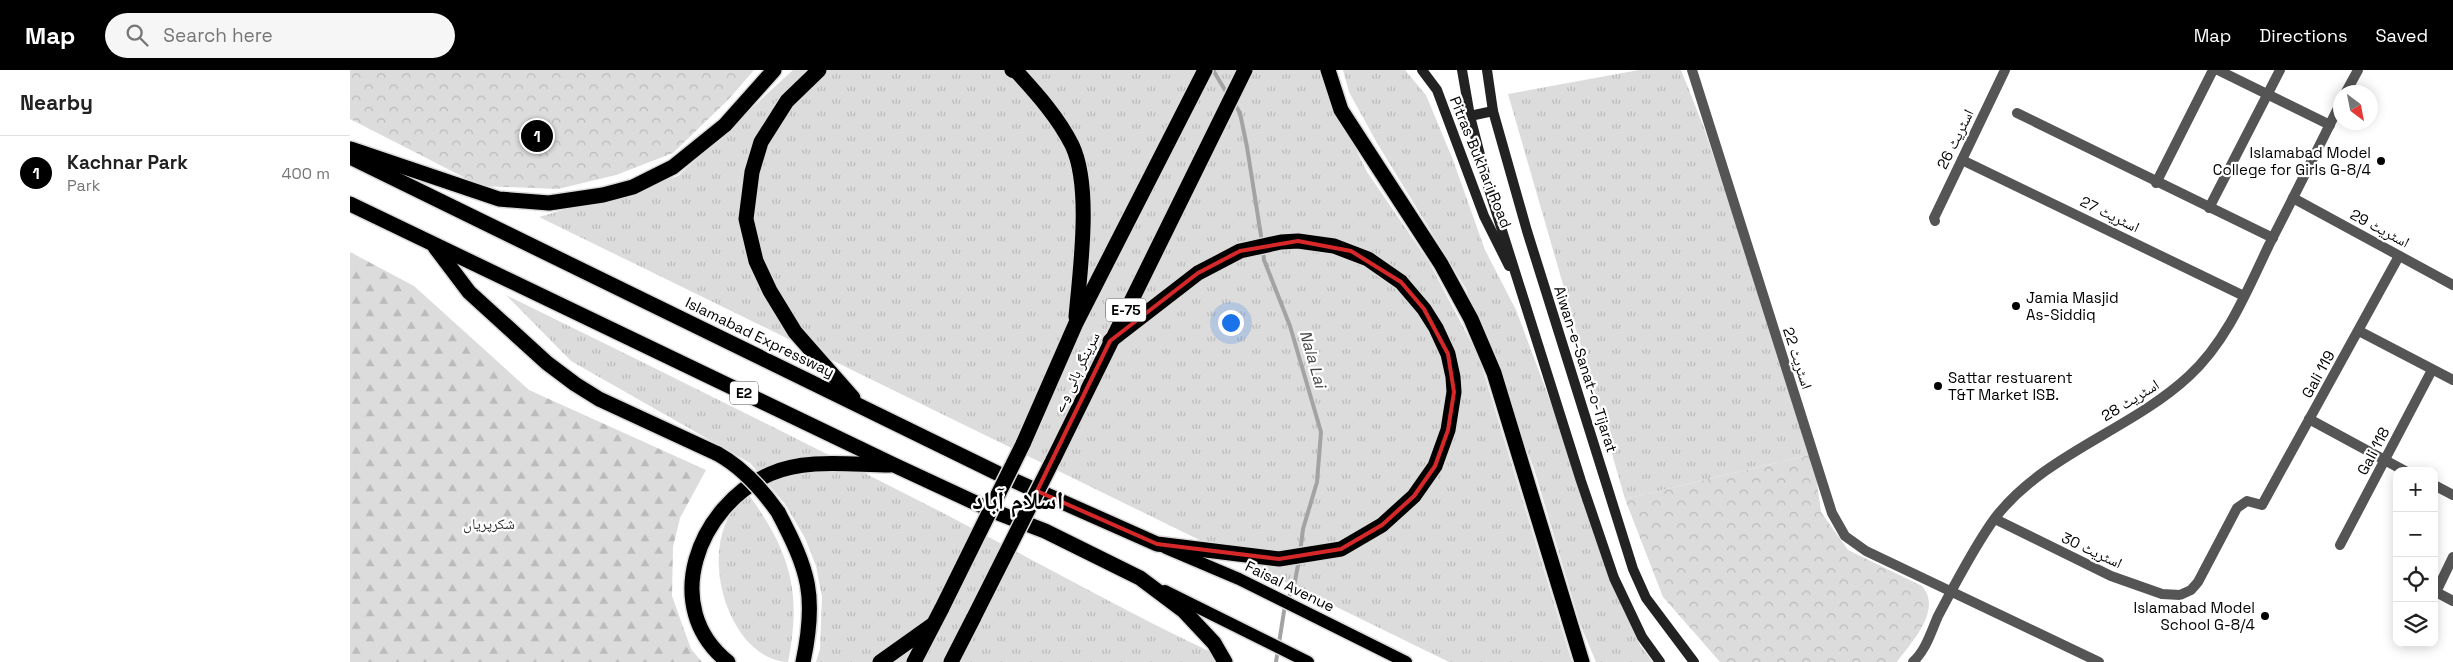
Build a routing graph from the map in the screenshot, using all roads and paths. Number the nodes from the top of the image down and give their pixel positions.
1 (774, 70) edge
2 (819, 70) edge
3 (1012, 70) edge
4 (1205, 70) edge
5 (1245, 70) edge
6 (1328, 70) edge
7 (1422, 70) edge
8 (1462, 70) edge
9 (1487, 70) edge
10 (1692, 70) edge
11 (2005, 70) edge
12 (2213, 70) edge
13 (2218, 70) edge
14 (2280, 70) edge
15 (2358, 70) edge
16 (2350, 85) edge
17 (2268, 95) junction
18 (1493, 111) junction
19 (2017, 112) dead end
20 (1470, 116) junction
21 (2333, 119) edge
22 (2330, 125) junction
23 (350, 148) edge
24 (350, 157) edge
25 (1962, 160) junction
26 (2156, 183) junction
27 (2293, 198) junction
28 (350, 204) edge
29 (2209, 208) junction
30 (1935, 221) dead end
31 (2273, 238) junction
32 (432, 243) junction
33 (2399, 256) junction
34 (2453, 285) edge
35 (1523, 293) junction
36 (2244, 296) junction
37 (1076, 323) junction
38 (2359, 331) junction
39 (1110, 341) junction
40 (2432, 370) junction
41 (2453, 380) edge
42 (859, 404) junction
43 (2310, 419) junction
44 (2385, 460) junction
45 (894, 465) junction
46 (2398, 467) edge
47 (2438, 487) edge
48 (2453, 495) edge
49 (1995, 519) junction
50 (1156, 544) junction
51 (2340, 545) dead end
52 (2453, 557) edge
53 (1140, 578) junction
54 (1952, 593) junction
55 (2180, 594) joint
56 (2453, 601) edge
57 (932, 625) junction
58 (953, 659) edge
59 (1917, 660) edge
60 (728, 662) edge
61 (803, 662) edge
62 (880, 662) edge
63 (914, 662) edge
64 (1225, 662) edge
65 (1308, 662) edge
66 (1406, 662) edge
67 (1582, 662) edge
68 (1660, 662) edge
69 (1694, 662) edge
70 (2099, 662) edge

1 - 23 highway
2 - 42 highway
3 - 37 highway
4 - 37 highway, سرینگر ہائی وے / E-75
5 - 39 highway, سرینگر ہائی وے / E-75
6 - 67 highway
7 - 35 main road, Pitras Bukhari Road
8 - 20 main road
9 - 18 main road, Aiwan-e-Sanat-o-Tijarat
10 - 54 street, اسٹریٹ 22
11 - 25 street, اسٹریٹ 26
12 - 26 street
13 - 17 street
14 - 17 street
15 - 16 street
17 - 22 street
17 - 29 street
18 - 20 main road
18 - 69 main road, Aiwan-e-Sanat-o-Tijarat
19 - 26 street
20 - 35 main road
21 - 22 street, اسٹریٹ 28
22 - 27 street, اسٹریٹ 28
24 - 42 highway, Islamabad Expressway
25 - 30 street, اسٹریٹ 26
25 - 36 street, اسٹریٹ 27
26 - 29 street
27 - 31 street, اسٹریٹ 28
27 - 33 street, اسٹریٹ 29
28 - 32 highway, E2
29 - 31 street
31 - 36 street, اسٹریٹ 28
32 - 45 highway, E2
32 - 61 highway, bridge
33 - 34 street, اسٹریٹ 29
33 - 38 street, Gali 119
35 - 68 main road
36 - 49 street, اسٹریٹ 28
37 - 57 highway, سرینگر ہائی وے / E-75, bridge
38 - 40 street
38 - 43 street, Gali 119
39 - 50 highway, Islamabad Expressway
39 - 58 highway, سرینگر ہائی وے / E-75, bridge
40 - 41 street
40 - 44 street, Gali 118
42 - 50 highway, Islamabad Expressway
43 - 44 street
43 - 55 street, Gali 119
44 - 46 street
44 - 51 street, Gali 118
45 - 53 highway, E2
45 - 60 highway
47 - 48 street
49 - 54 street, اسٹریٹ 28
49 - 55 street, اسٹریٹ 30
50 - 66 main road, Faisal Avenue
52 - 56 street
53 - 64 highway
53 - 65 main road
54 - 59 street, اسٹریٹ 28
54 - 70 street, اسٹریٹ 22
57 - 62 highway
57 - 63 highway, سرینگر ہائی وے / E-75

